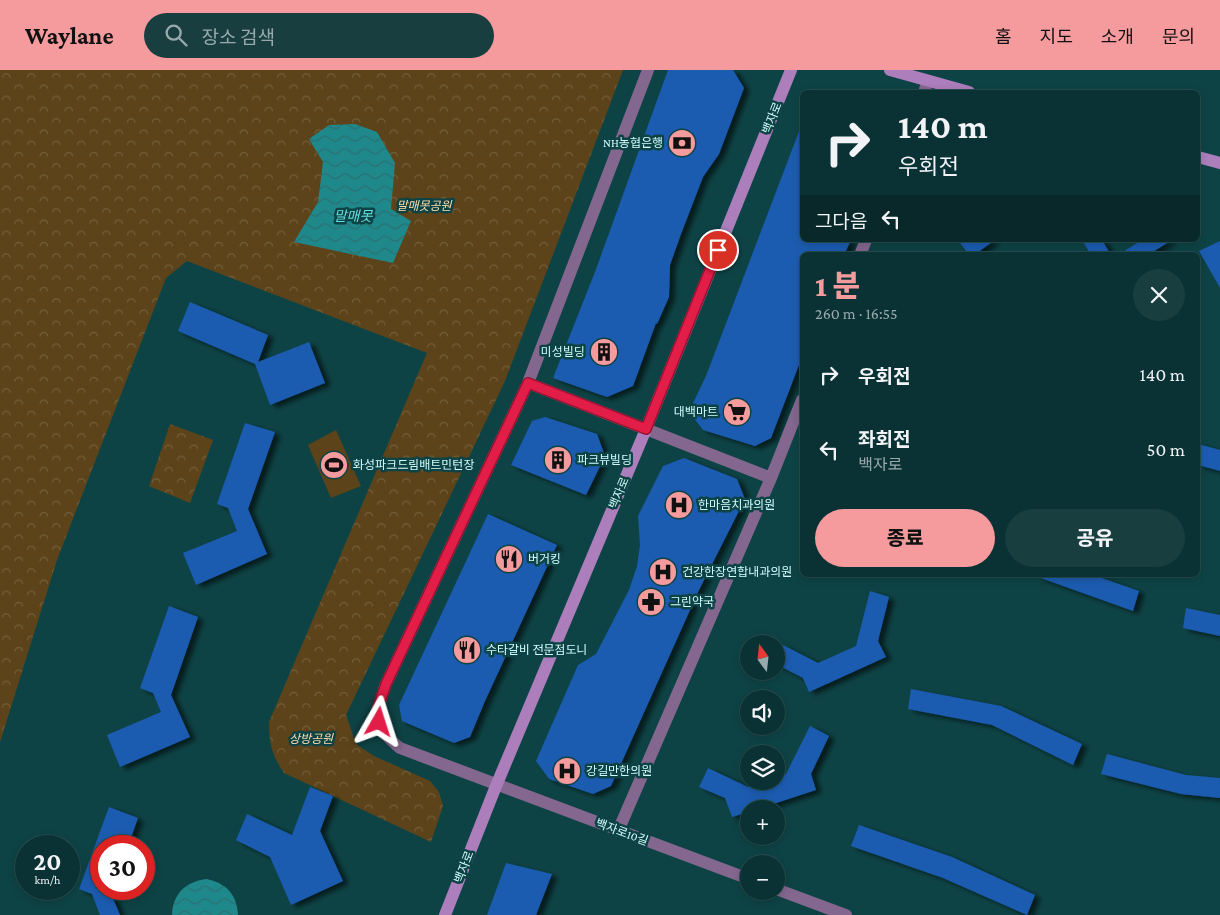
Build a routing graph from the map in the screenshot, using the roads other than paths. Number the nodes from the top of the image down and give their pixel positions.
1 (648, 70) edge
2 (791, 70) edge
3 (890, 70) edge
4 (926, 87) edge
5 (952, 90) edge
6 (1200, 158) edge
7 (1220, 163) edge
8 (528, 383) junction
9 (800, 405) edge
10 (646, 429) junction
11 (772, 478) junction
12 (496, 786) junction
13 (618, 831) junction
14 (740, 876) edge
15 (785, 892) edge
16 (445, 915) edge
17 (846, 915) edge

1 - 8 street, 백자로10길
2 - 10 street, 백자로
3 - 4 street
4 - 5 street
6 - 7 street
8 - 10 street
8 - 12 street, 백자로10길
9 - 11 street
10 - 11 street
10 - 12 street, 백자로
11 - 13 street
12 - 13 street, 백자로10길
12 - 16 street, 백자로
13 - 14 street, 백자로10길
15 - 17 street

